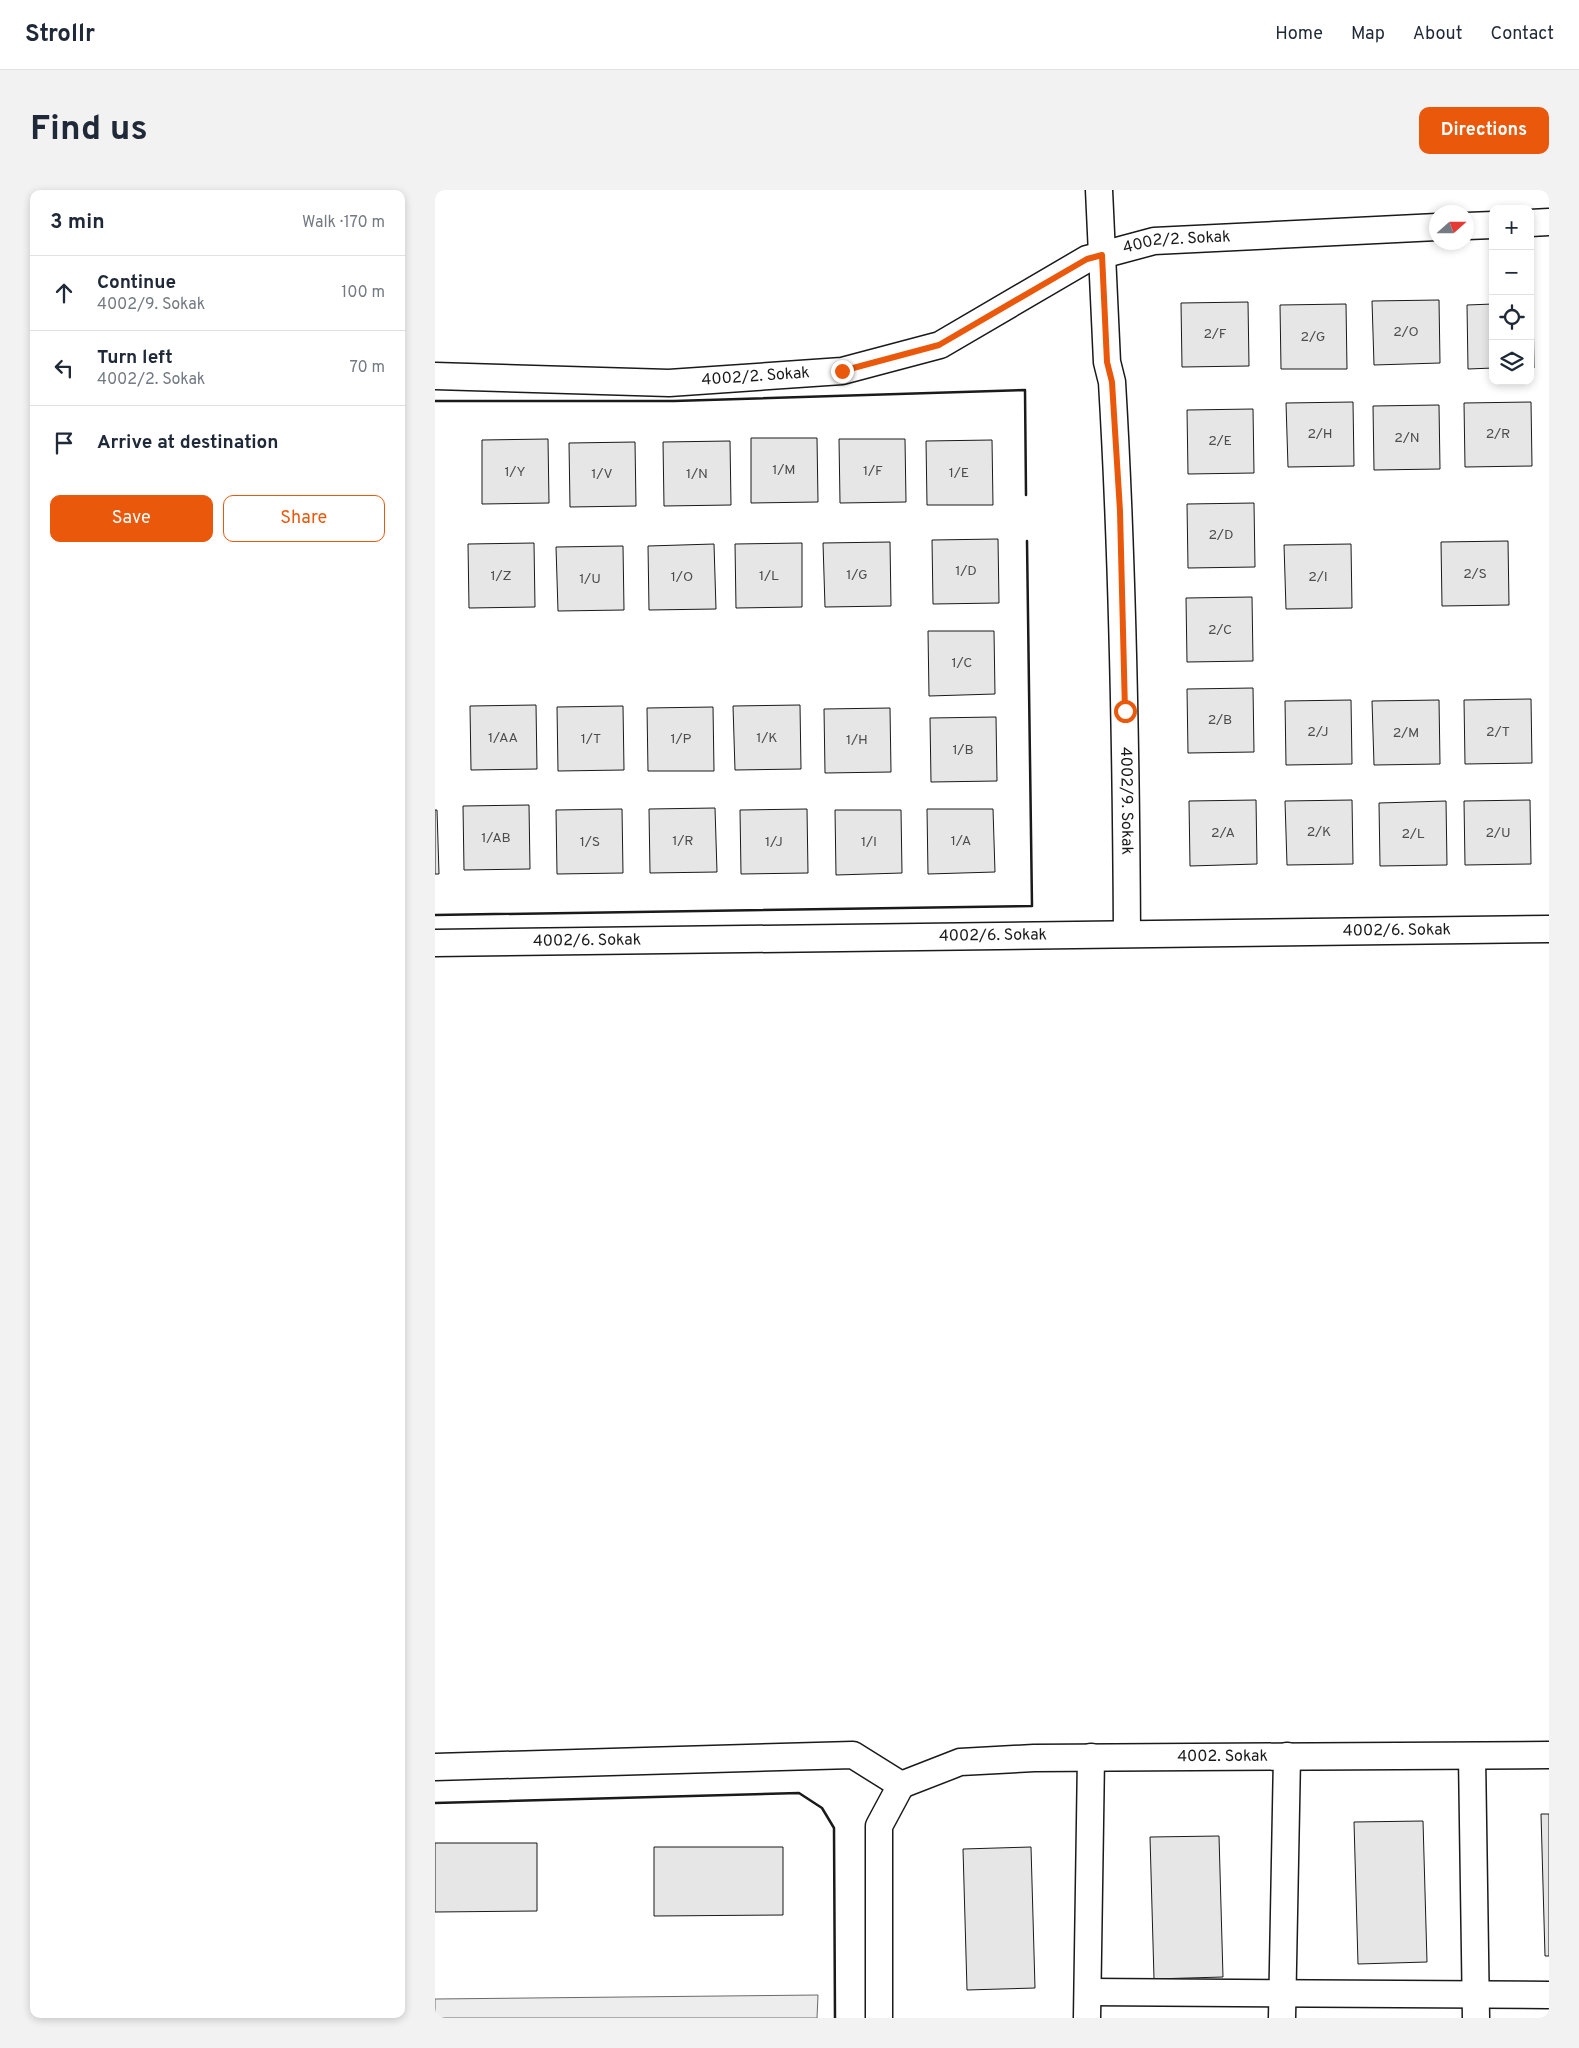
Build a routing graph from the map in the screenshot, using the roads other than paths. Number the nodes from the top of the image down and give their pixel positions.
1 (1099, 190) edge
2 (1549, 222) edge
3 (1534, 223) edge
4 (1489, 225) edge
5 (1474, 226) edge
6 (1429, 228) edge
7 (1102, 255) junction
8 (435, 376) edge
9 (1549, 929) edge
10 (1127, 933) junction
11 (435, 943) edge
12 (1549, 1755) edge
13 (1287, 1756) junction
14 (1472, 1756) junction
15 (1091, 1758) junction
16 (435, 1767) edge
17 (901, 1785) junction
18 (1088, 1992) junction
19 (1549, 1995) edge
20 (1282, 2006) edge
21 (1476, 2006) edge
22 (879, 2018) edge
23 (1087, 2018) edge

1 - 7 street, 4002/9. Sokak
2 - 3 street
4 - 5 street
6 - 7 street, 4002/2. Sokak
7 - 8 street, 4002/2. Sokak
7 - 10 street, 4002/9. Sokak
9 - 10 street, 4002/6. Sokak
10 - 11 street, 4002/6. Sokak
12 - 14 street, 4002. Sokak
13 - 14 street, 4002. Sokak
13 - 15 street, 4002. Sokak
13 - 20 street
14 - 21 street
15 - 17 street, 4002. Sokak
15 - 18 street
16 - 17 street
17 - 22 street
18 - 20 street
18 - 23 street
19 - 21 street
20 - 21 street

